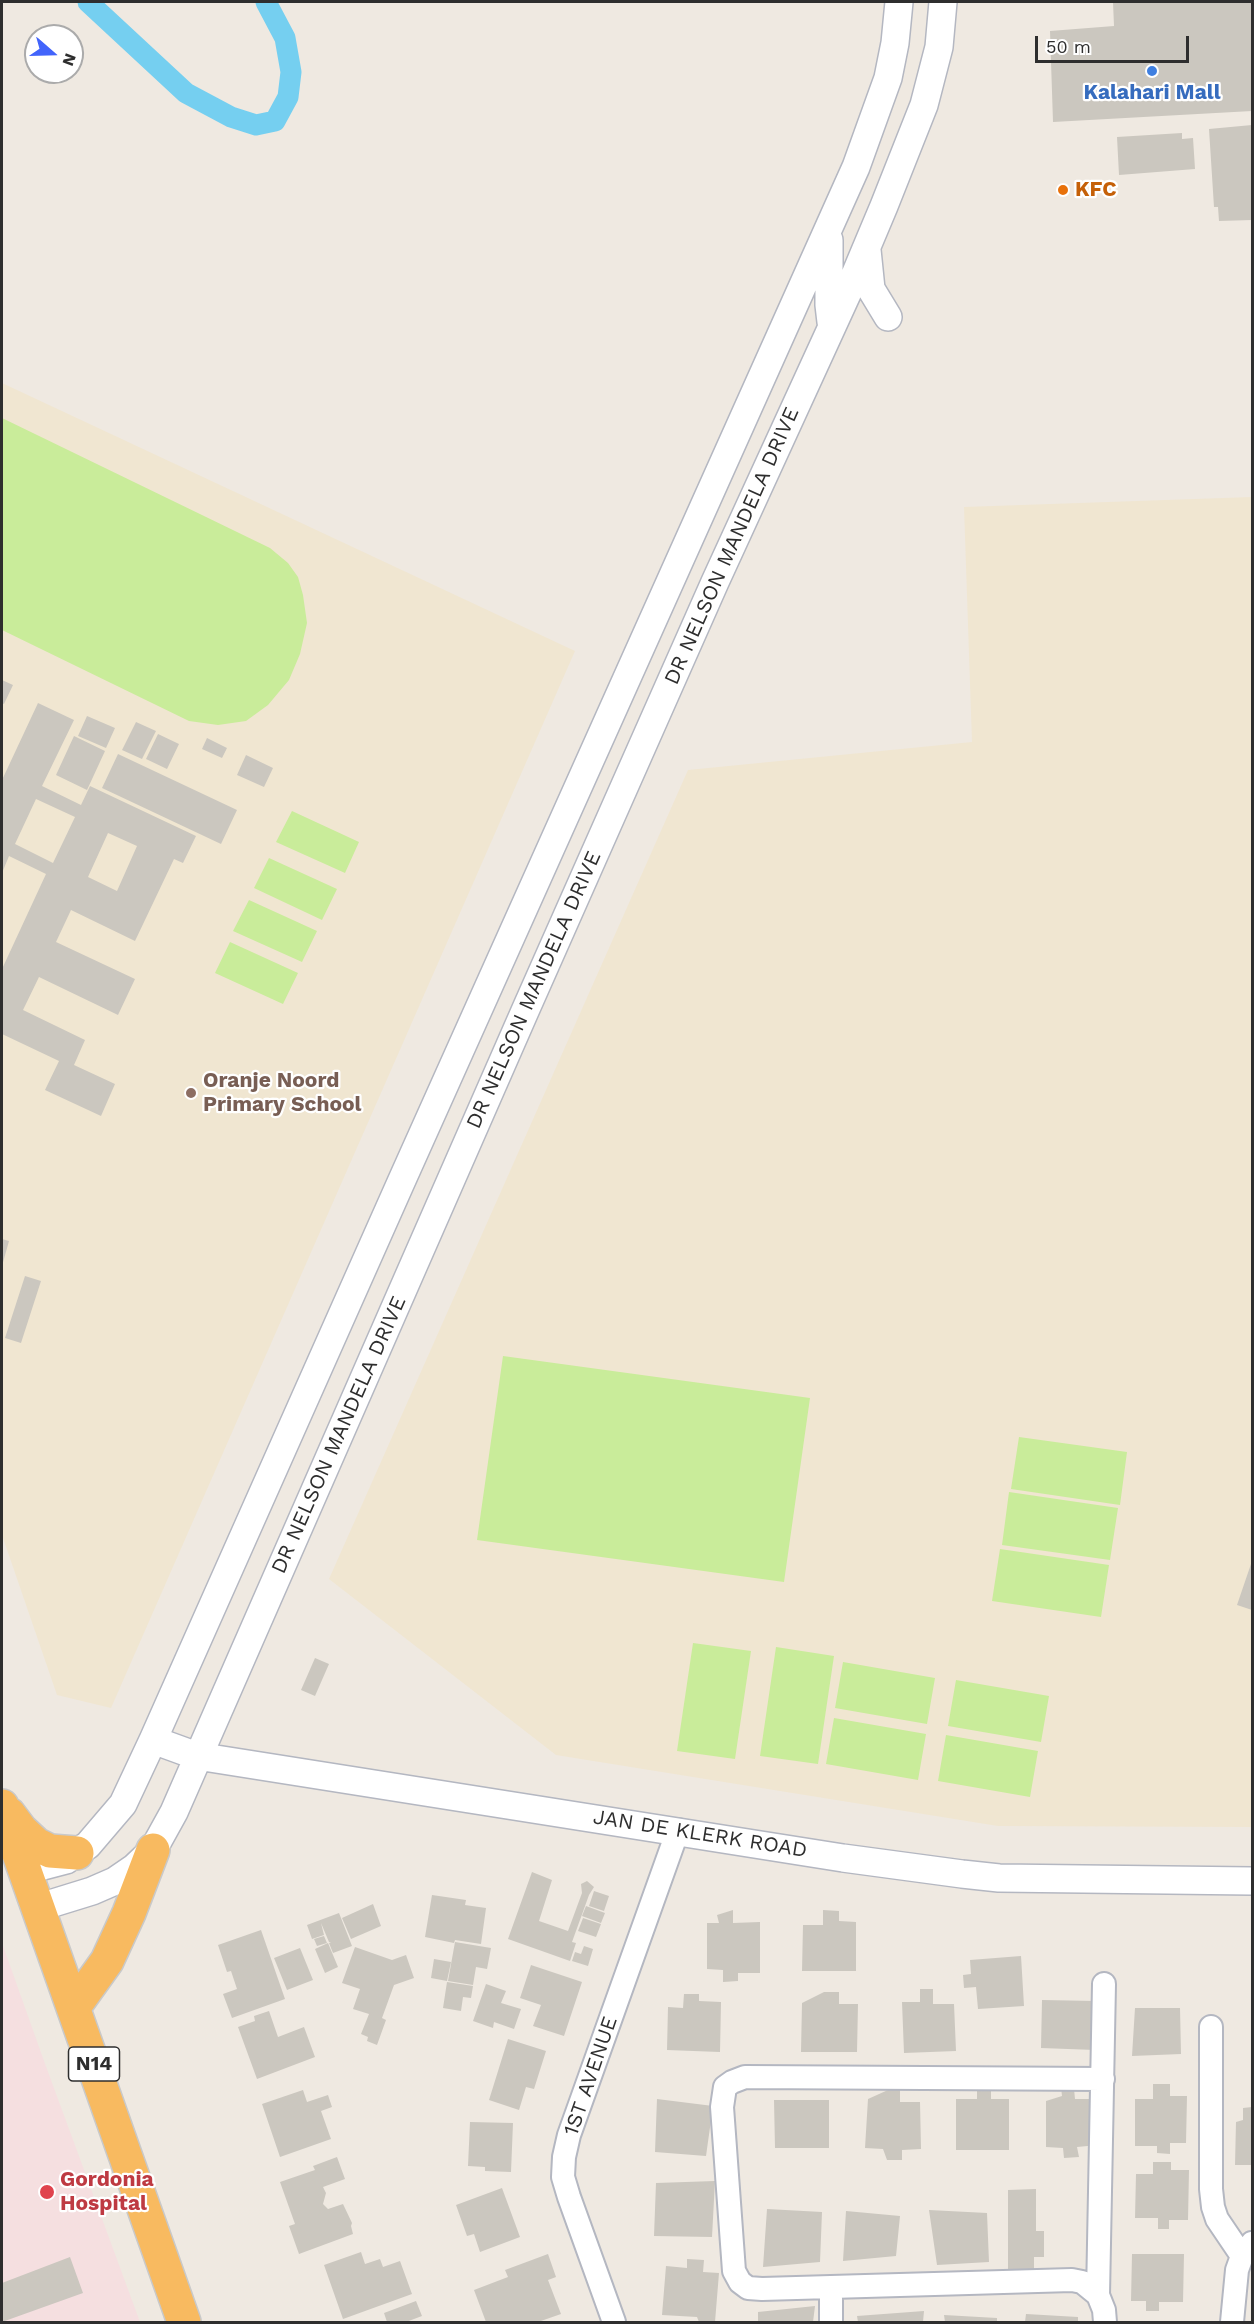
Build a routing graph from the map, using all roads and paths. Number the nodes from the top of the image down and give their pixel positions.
1 (899, 2) edge
2 (944, 2) edge
3 (830, 227) junction
4 (867, 246) junction
5 (836, 308) junction
6 (888, 317) dead end
7 (771, 355) junction
8 (153, 1740) junction
9 (197, 1756) junction
10 (2, 1804) edge
11 (678, 1830) junction
12 (153, 1850) junction
13 (77, 1853) junction
14 (24, 1871) junction
15 (1252, 1881) edge
16 (37, 1908) junction
17 (1104, 1984) dead end
18 (74, 2007) junction
19 (1211, 2027) dead end
20 (1103, 2079) junction
21 (1247, 2250) edge
22 (831, 2287) junction
23 (1098, 2295) junction
24 (184, 2322) edge
25 (614, 2322) edge
26 (831, 2322) edge
27 (1105, 2322) edge
28 (1232, 2322) edge

1 - 3 street, DR NELSON MANDELA DRIVE
2 - 4 street, DR NELSON MANDELA DRIVE
3 - 5 street
3 - 7 street, DR NELSON MANDELA DRIVE
4 - 5 street, DR NELSON MANDELA DRIVE
4 - 6 street
5 - 7 street
5 - 9 street, DR NELSON MANDELA DRIVE
7 - 8 street, DR NELSON MANDELA DRIVE
8 - 9 street, JAN DE KLERK ROAD
8 - 13 street, DR NELSON MANDELA DRIVE
9 - 11 street, JAN DE KLERK ROAD
9 - 12 street, DR NELSON MANDELA DRIVE
10 - 13 highway
10 - 14 highway, N14
11 - 15 street, JAN DE KLERK ROAD
11 - 25 street, 1ST AVENUE
12 - 16 street, DR NELSON MANDELA DRIVE
12 - 18 highway
13 - 14 street, DR NELSON MANDELA DRIVE
14 - 16 highway, N14
16 - 18 highway, N14
17 - 20 street
18 - 24 highway, N14
19 - 21 street
20 - 22 street
20 - 23 street
21 - 28 street
22 - 23 street
22 - 26 street
23 - 27 street

